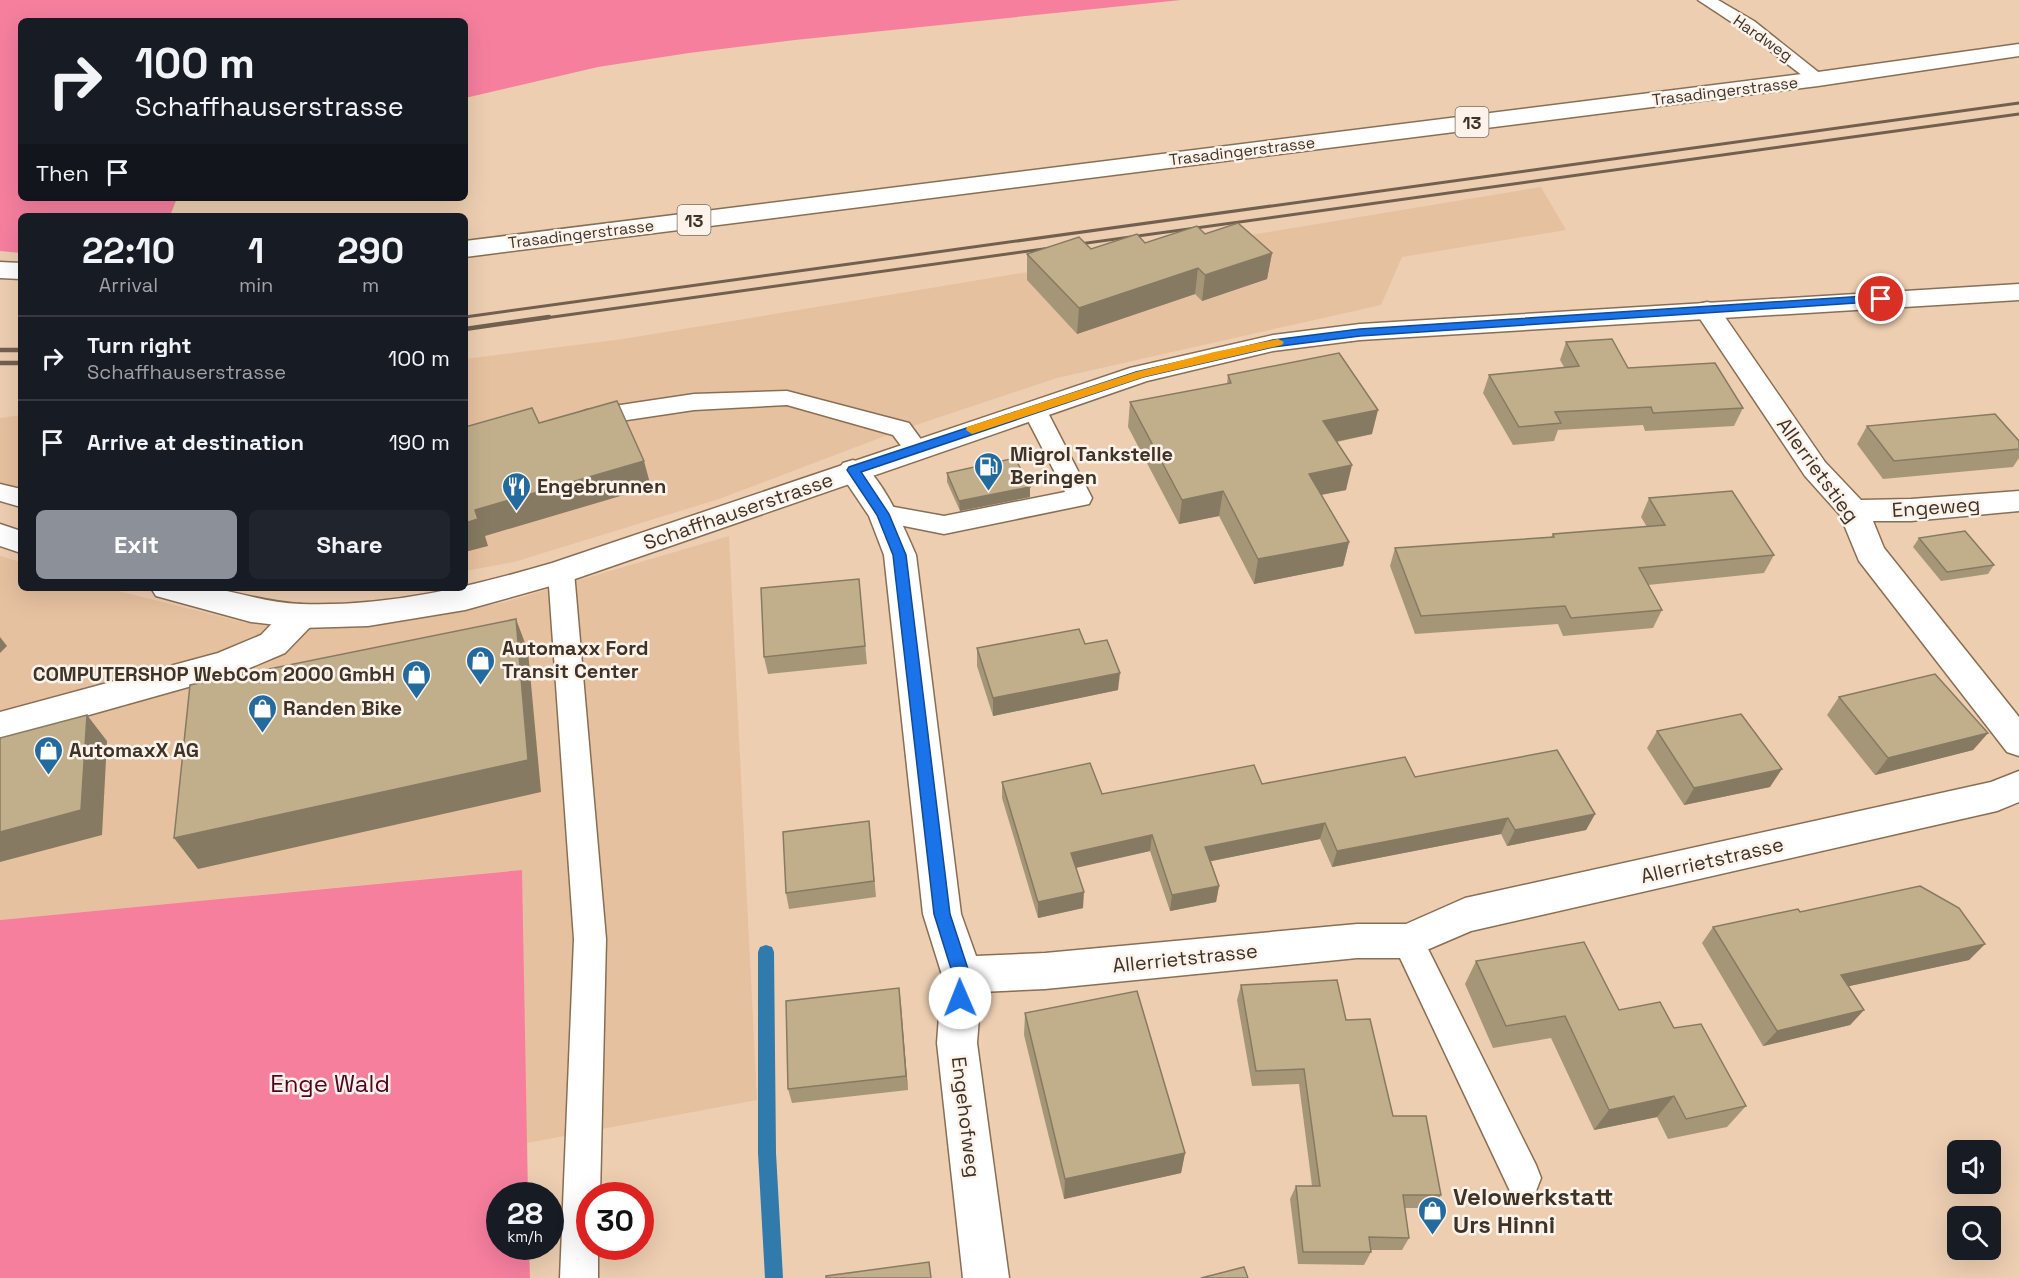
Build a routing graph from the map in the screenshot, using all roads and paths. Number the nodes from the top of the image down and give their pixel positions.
1 (1706, 0) edge
2 (2019, 50) edge
3 (1818, 79) junction
4 (468, 249) edge
5 (0, 270) edge
6 (18, 271) edge
7 (2019, 292) edge
8 (1707, 310) junction
9 (1034, 409) junction
10 (564, 421) edge
11 (916, 448) junction
12 (853, 470) junction
13 (18, 487) edge
14 (0, 491) edge
15 (18, 497) edge
16 (2019, 501) edge
17 (1853, 511) junction
18 (883, 514) junction
19 (0, 535) edge
20 (18, 541) edge
21 (561, 572) junction
22 (191, 591) edge
23 (206, 593) edge
24 (300, 616) junction
25 (0, 726) edge
26 (2019, 742) edge
27 (2019, 786) edge
28 (1408, 941) junction
29 (962, 975) junction
30 (1523, 1178) dead end
31 (579, 1278) edge
32 (986, 1278) edge

1 - 3 lane, Hardweg
2 - 3 main road, Trasadingerstrasse / 13
3 - 4 main road, Trasadingerstrasse / 13
5 - 6 main road
7 - 8 main road, Schaffhauserstrasse
8 - 9 main road, Schaffhauserstrasse
8 - 17 main road, Allerrietstieg
9 - 11 main road, Schaffhauserstrasse
9 - 18 lane
10 - 11 lane
11 - 12 main road, Schaffhauserstrasse
12 - 18 main road, Engehofweg
12 - 21 main road, Schaffhauserstrasse
13 - 14 lane
14 - 15 lane
16 - 17 main road, Engeweg
17 - 26 main road, Allerrietstieg
18 - 29 main road, Engehofweg
19 - 20 main road
21 - 24 main road, Schaffhauserstrasse
21 - 31 lane
22 - 23 main road, Schaffhauserstrasse
23 - 24 main road, Schaffhauserstrasse
24 - 25 main road
27 - 28 main road, Allerrietstrasse
28 - 29 main road, Allerrietstrasse
28 - 30 lane
29 - 32 main road, Engehofweg

